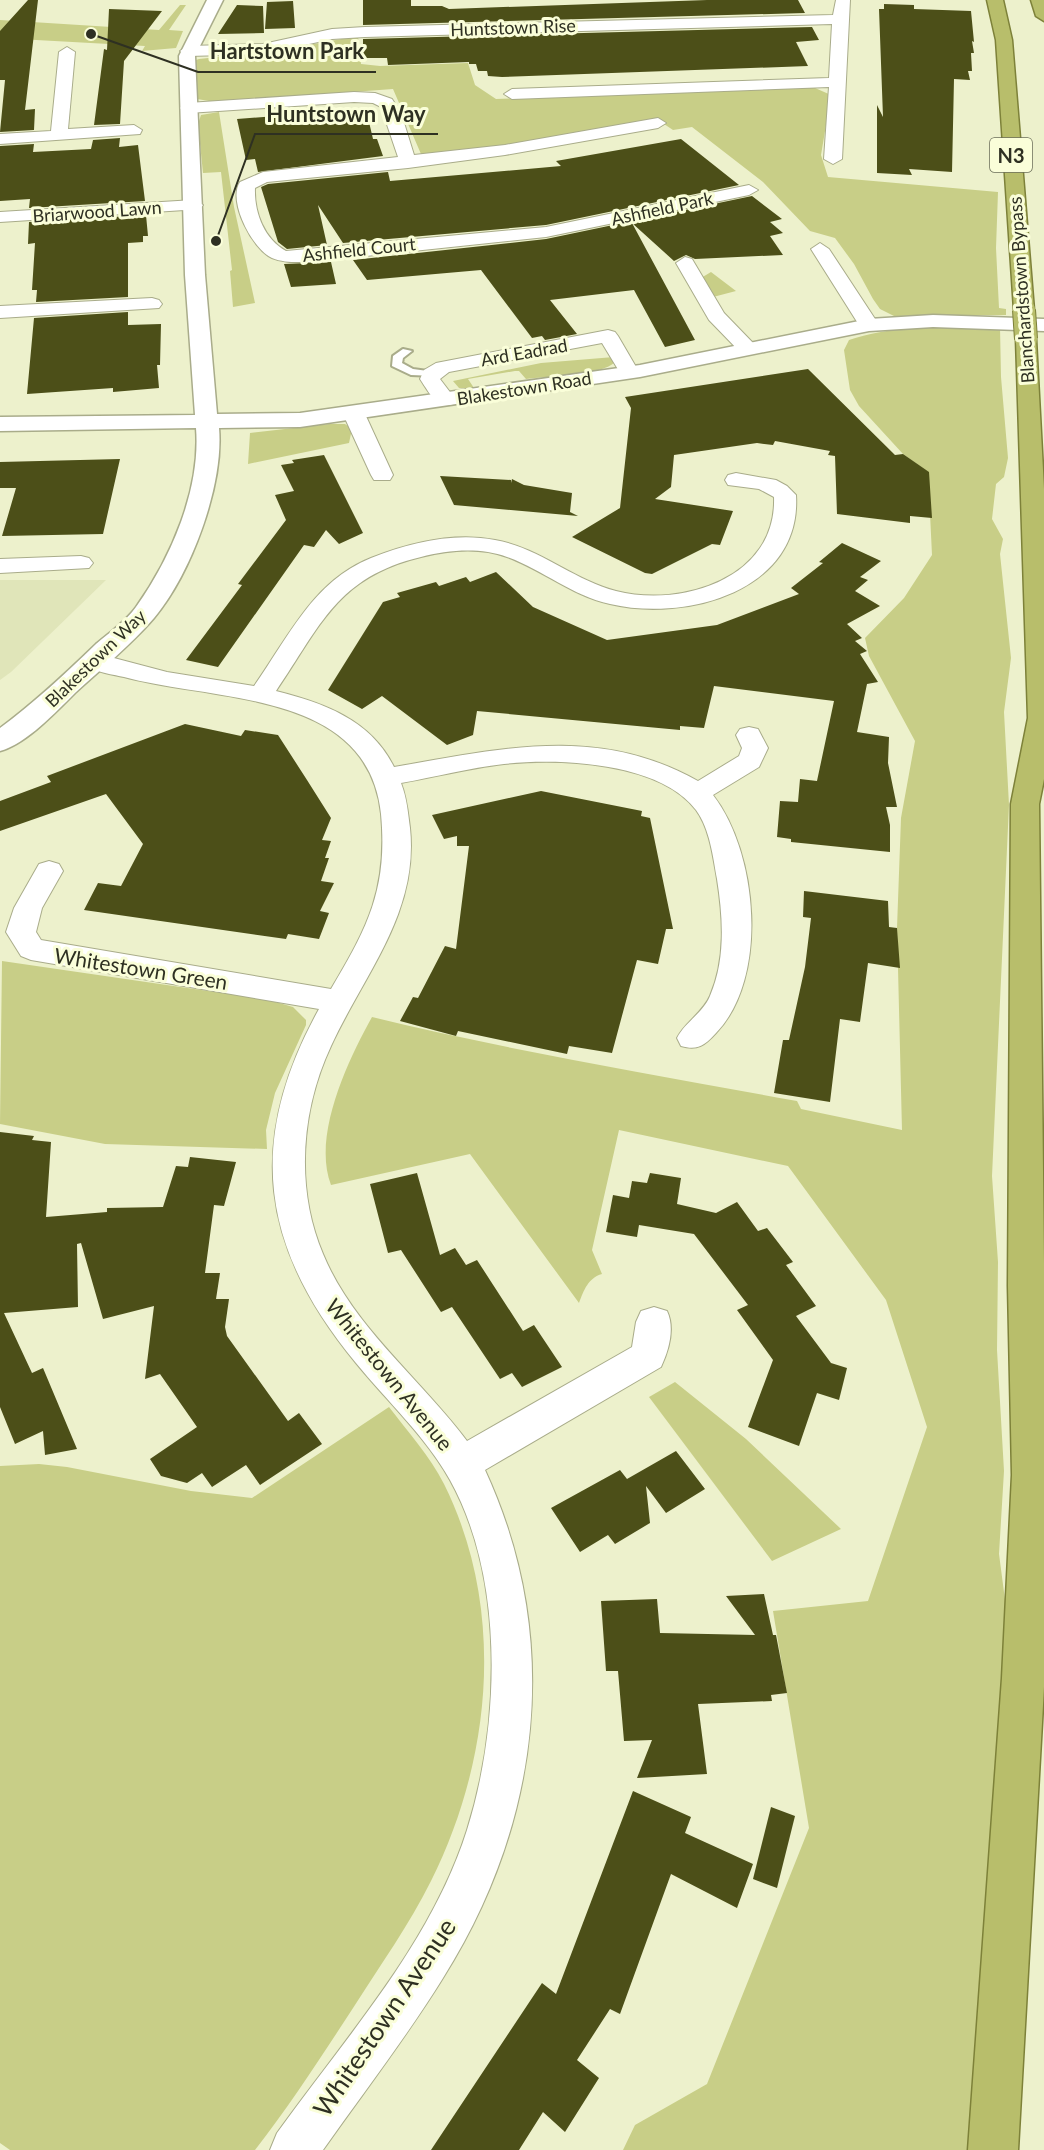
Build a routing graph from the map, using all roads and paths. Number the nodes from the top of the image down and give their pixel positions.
1 (215, 0) edge
2 (843, 0) edge
3 (995, 0) edge
4 (1039, 0) edge
5 (1044, 16) edge
6 (840, 19) junction
7 (188, 51) junction
8 (67, 52) dead end
9 (837, 82) junction
10 (512, 94) dead end
11 (188, 108) junction
12 (658, 123) dead end
13 (135, 130) dead end
14 (59, 135) junction
15 (0, 139) edge
16 (833, 159) dead end
17 (408, 163) junction
18 (749, 190) dead end
19 (194, 205) junction
20 (0, 217) edge
21 (576, 227) joint
22 (820, 249) dead end
23 (694, 268) dead end
24 (152, 304) dead end
25 (0, 312) edge
26 (869, 325) junction
27 (1035, 332) edge
28 (748, 349) junction
29 (407, 351) dead end
30 (629, 372) junction
31 (431, 374) junction
32 (446, 400) junction
33 (354, 414) junction
34 (207, 423) junction
35 (0, 424) edge
36 (382, 475) dead end
37 (736, 480) dead end
38 (81, 563) dead end
39 (0, 566) edge
40 (95, 662) junction
41 (260, 696) junction
42 (1042, 718) junction
43 (749, 735) dead end
44 (0, 742) edge
45 (1044, 761) edge
46 (387, 777) junction
47 (696, 794) junction
48 (49, 871) dead end
49 (338, 1001) junction
50 (692, 1038) dead end
51 (654, 1322) dead end
52 (462, 1464) junction
53 (294, 2150) edge
54 (993, 2150) edge

1 - 7 street
2 - 6 street
3 - 27 highway, Blanchardstown Bypass / N3, bridge
4 - 5 highway
6 - 7 street, Huntstown Rise
6 - 9 street
7 - 11 street, Blakestown Way
8 - 14 street
9 - 10 street
9 - 16 street
11 - 17 street
11 - 19 street, Blakestown Way
12 - 17 street, Ashfield Court
13 - 14 street
14 - 15 street
17 - 21 street, Ashfield Court
18 - 21 street, Ashfield Park
19 - 20 street, Briarwood Lawn
19 - 34 street, Blakestown Way
22 - 26 street
23 - 28 street
24 - 25 street
26 - 27 street, Blakestown Road
26 - 28 street, Blakestown Road
27 - 42 highway, Blanchardstown Bypass / N3
28 - 30 street, Blakestown Road
29 - 31 lane
30 - 31 street, Ard Eadrad
30 - 32 street, Blakestown Road
31 - 32 street
32 - 33 street, Blakestown Road
33 - 34 street, Blakestown Road
33 - 36 street
34 - 35 street, Blakestown Road
34 - 40 street, Blakestown Way
37 - 41 street
38 - 39 street
40 - 41 street, Whitestown Avenue
40 - 44 street, Blakestown Way
41 - 46 street, Whitestown Avenue
42 - 45 highway, Blanchardstown Bypass / N3
42 - 54 highway, N3
43 - 47 street
46 - 47 street
46 - 49 street, Whitestown Avenue
47 - 50 street
48 - 49 street, Whitestown Green
49 - 52 street, Whitestown Avenue
51 - 52 street, Whitestown Avenue
52 - 53 street, Whitestown Avenue

